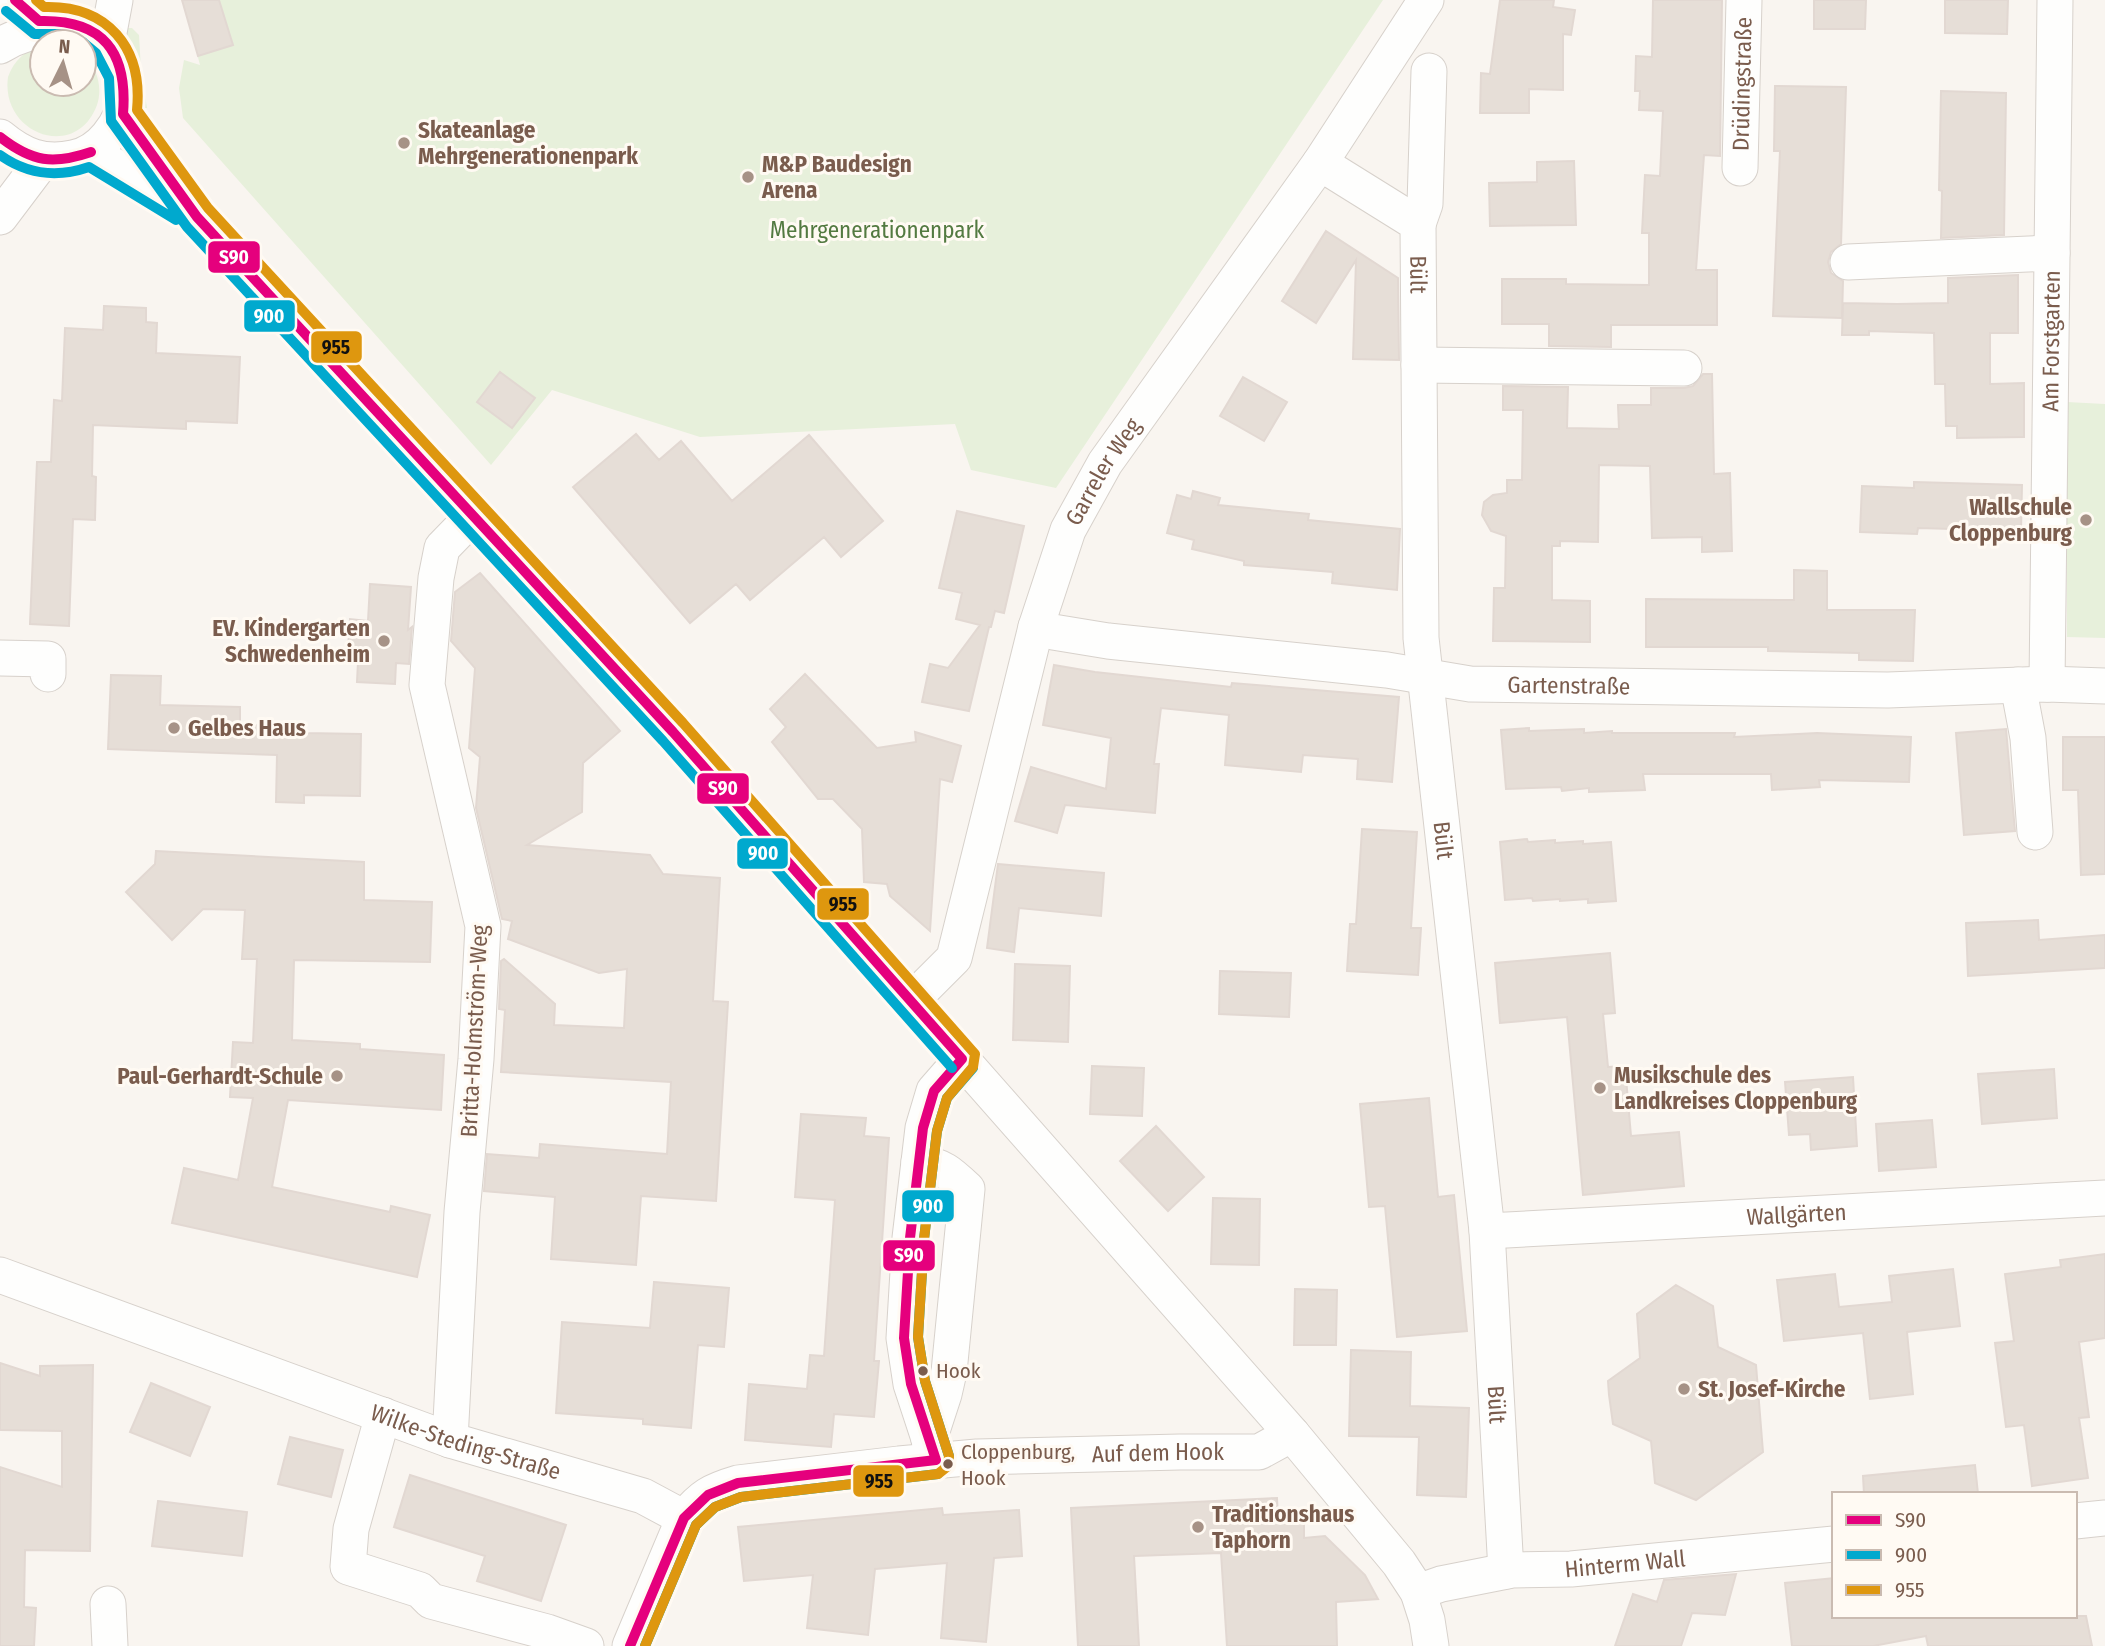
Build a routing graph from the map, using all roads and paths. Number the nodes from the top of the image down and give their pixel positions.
1 (115, 0) edge
2 (1426, 0) edge
3 (1744, 0) edge
4 (2055, 0) edge
5 (52, 10) edge
6 (107, 43) junction
7 (0, 46) edge
8 (1429, 71) dead end
9 (123, 114) junction
10 (0, 138) edge
11 (91, 152) junction
12 (43, 160) junction
13 (1320, 163) junction
14 (1740, 168) dead end
15 (0, 217) edge
16 (197, 217) junction
17 (1418, 224) junction
18 (2052, 253) junction
19 (1848, 262) dead end
20 (1419, 365) junction
21 (1684, 368) dead end
22 (474, 515) junction
23 (1036, 627) junction
24 (0, 658) edge
25 (48, 674) dead end
26 (1424, 678) junction
27 (2033, 684) junction
28 (2105, 686) edge
29 (2035, 832) dead end
30 (911, 1001) junction
31 (962, 1059) junction
32 (919, 1162) junction
33 (2105, 1198) edge
34 (1487, 1231) junction
35 (0, 1275) edge
36 (383, 1415) junction
37 (1292, 1434) junction
38 (450, 1440) junction
39 (932, 1450) junction
40 (684, 1518) junction
41 (2105, 1518) edge
42 (2077, 1521) edge
43 (1832, 1544) edge
44 (1506, 1571) junction
45 (1418, 1592) junction
46 (108, 1604) dead end
47 (110, 1646) edge
48 (586, 1646) edge
49 (630, 1646) edge
50 (1431, 1646) edge

1 - 6 street
2 - 13 street, Garreler Weg
3 - 14 street, Drüdingstraße
4 - 18 street, Am Forstgarten
5 - 6 street
5 - 7 street
6 - 9 street
8 - 17 street
9 - 11 street
9 - 16 street
10 - 12 street
11 - 12 street
11 - 16 street
12 - 15 street
13 - 17 street, Bült
13 - 23 street, Garreler Weg
16 - 22 street
17 - 20 street, Bült
18 - 19 street
18 - 27 street, Am Forstgarten
20 - 21 street
20 - 26 street, Bült
22 - 30 street
22 - 38 street, Britta-Holmström-Weg
23 - 26 street, Gartenstraße
23 - 30 street, Garreler Weg
24 - 25 street
26 - 27 street, Gartenstraße
26 - 34 street, Bült
27 - 28 street, Gartenstraße
27 - 29 street, Am Forstgarten
30 - 31 street
31 - 32 street
31 - 37 street
32 - 39 street
32 - 39 street
33 - 34 street, Wallgärten
34 - 44 street, Bült
35 - 36 street, Wilke-Steding-Straße
36 - 38 street, Wilke-Steding-Straße
36 - 48 street
37 - 39 street, Auf dem Hook
37 - 45 street
38 - 40 street, Wilke-Steding-Straße
39 - 40 street
40 - 49 street
41 - 42 street
43 - 44 street, Hinterm Wall
44 - 45 street, Hinterm Wall
45 - 50 street
46 - 47 street

